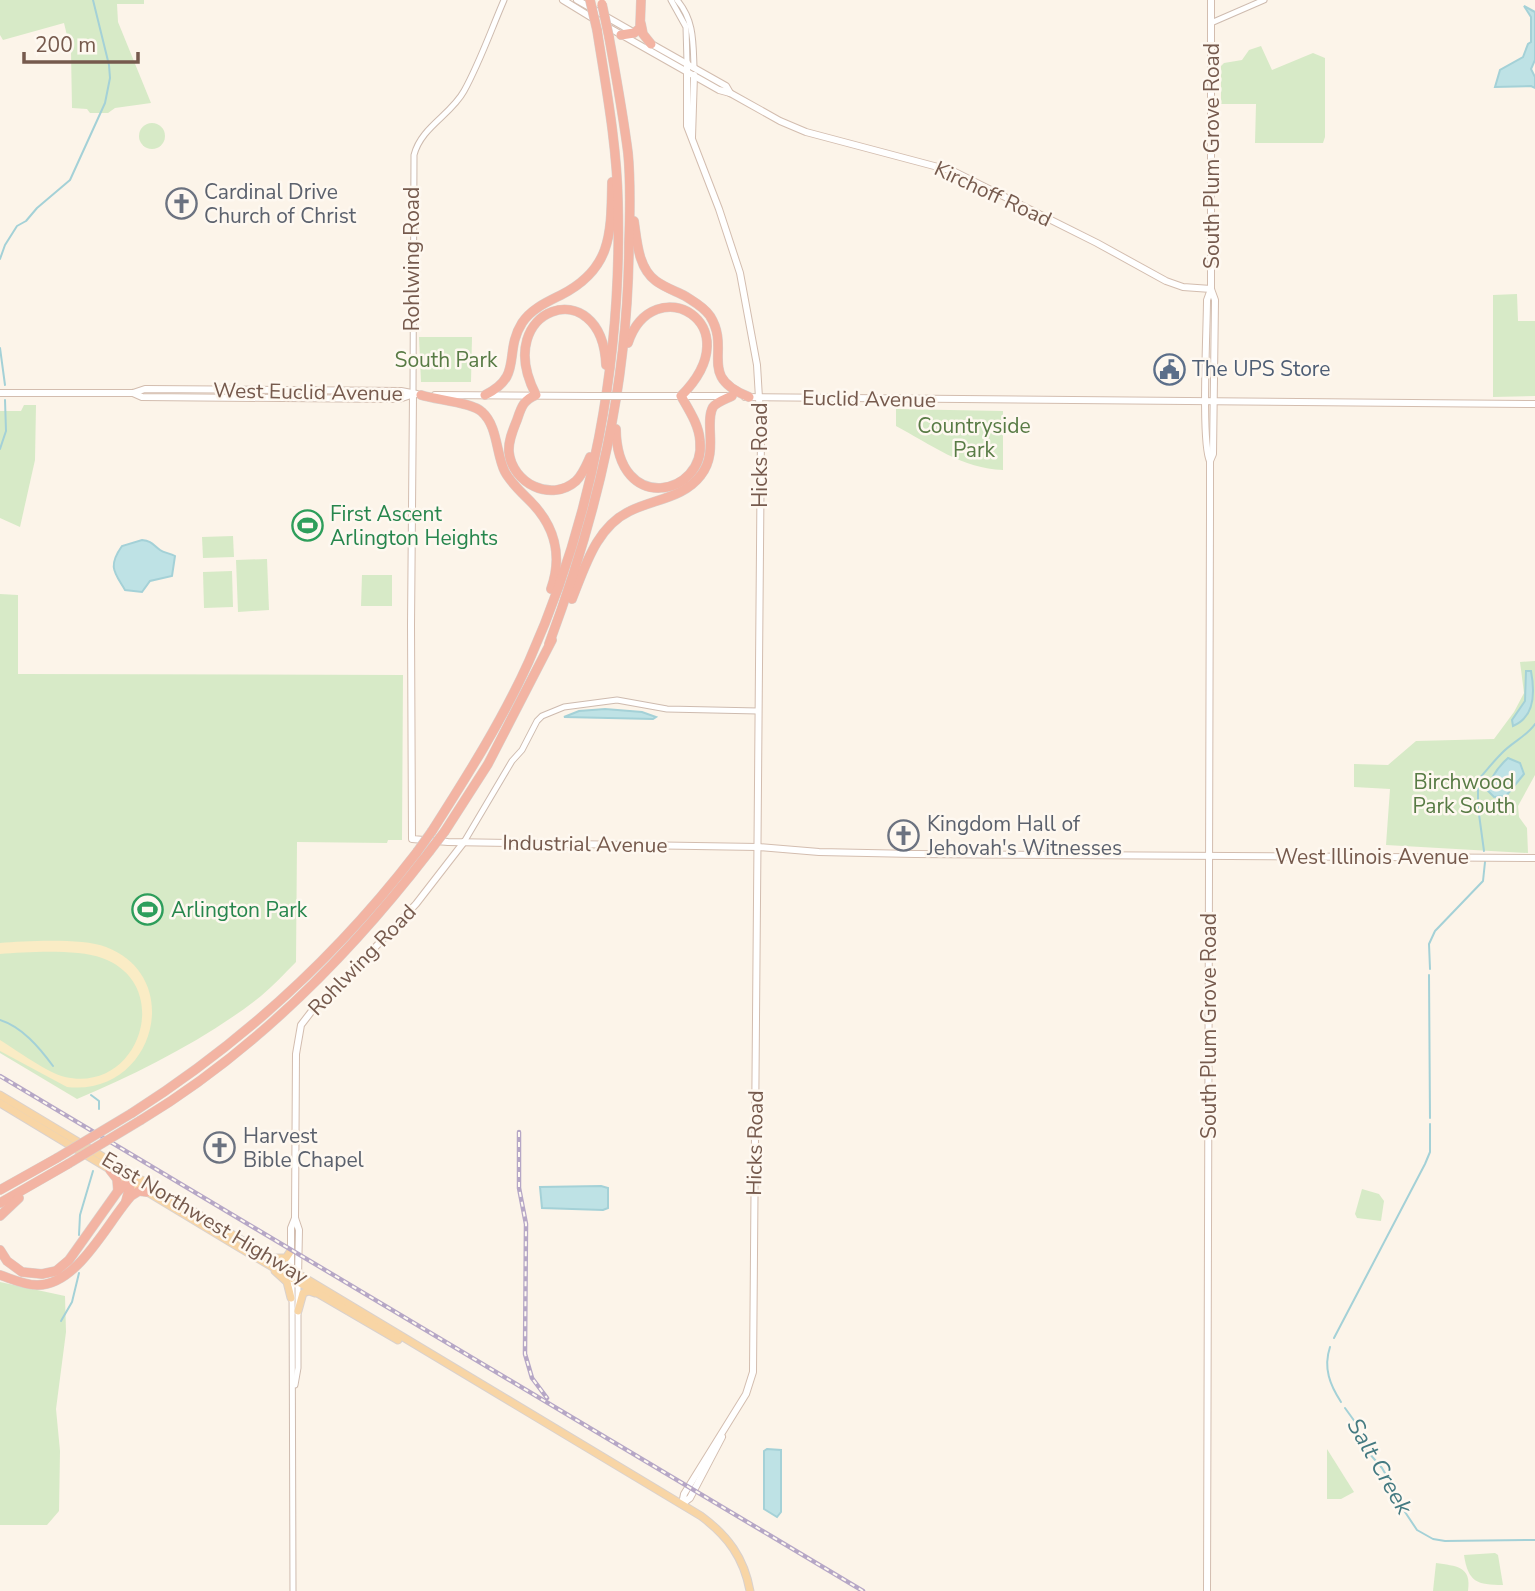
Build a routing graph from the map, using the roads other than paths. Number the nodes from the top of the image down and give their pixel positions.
1 (504, 0) edge
2 (563, 0) edge
3 (577, 0) edge
4 (590, 0) edge
5 (641, 0) edge
6 (674, 0) edge
7 (1212, 0) edge
8 (1264, 0) edge
9 (601, 2) edge
10 (1211, 23) junction
11 (641, 24) junction
12 (634, 33) junction
13 (621, 35) junction
14 (651, 44) junction
15 (687, 44) junction
16 (664, 51) junction
17 (687, 63) junction
18 (694, 67) junction
19 (690, 73) junction
20 (708, 84) junction
21 (693, 92) junction
22 (730, 93) junction
23 (612, 132) junction
24 (692, 139) junction
25 (630, 188) junction
26 (1211, 289) junction
27 (622, 369) junction
28 (0, 393) edge
29 (417, 395) junction
30 (485, 395) junction
31 (536, 395) junction
32 (681, 396) junction
33 (732, 396) junction
34 (749, 397) junction
35 (760, 397) junction
36 (606, 401) junction
37 (1210, 402) junction
38 (1535, 404) edge
39 (615, 412) junction
40 (603, 416) junction
41 (549, 644) junction
42 (528, 662) junction
43 (758, 711) junction
44 (412, 839) joint
45 (464, 842) junction
46 (758, 847) junction
47 (1208, 857) junction
48 (1535, 858) edge
49 (0, 1095) edge
50 (0, 1103) edge
51 (44, 1164) junction
52 (57, 1170) junction
53 (110, 1170) junction
54 (124, 1170) joint
55 (132, 1178) junction
56 (0, 1184) edge
57 (0, 1189) edge
58 (118, 1191) junction
59 (147, 1192) junction
60 (125, 1202) junction
61 (0, 1203) edge
62 (0, 1216) edge
63 (295, 1218) junction
64 (240, 1248) junction
65 (0, 1251) edge
66 (290, 1252) junction
67 (265, 1255) junction
68 (0, 1275) edge
69 (295, 1275) junction
70 (320, 1294) junction
71 (291, 1298) junction
72 (298, 1311) junction
73 (409, 1342) junction
74 (293, 1391) junction
75 (682, 1504) junction
76 (293, 1591) edge
77 (750, 1591) edge
78 (1207, 1591) edge

1 - 29 street, Rohlwing Road
2 - 13 main road, Kirchoff Road
3 - 12 main road, Kirchoff Road
4 - 23 highway, bridge
5 - 11 highway
6 - 15 street
6 - 18 street
7 - 10 main road, South Plum Grove Road
8 - 10 street
9 - 25 highway, bridge
10 - 26 main road, South Plum Grove Road
11 - 12 highway
11 - 14 highway
12 - 13 highway
12 - 14 main road, Kirchoff Road
13 - 19 main road, Kirchoff Road
14 - 16 main road, Kirchoff Road
15 - 16 street
15 - 17 street
16 - 17 main road, Kirchoff Road
17 - 18 main road, Kirchoff Road
17 - 19 main road
18 - 19 main road
18 - 22 main road, Kirchoff Road
19 - 20 main road, Kirchoff Road
19 - 21 main road
19 - 24 main road
20 - 21 main road
20 - 22 main road, Kirchoff Road
21 - 24 main road
22 - 26 main road, Kirchoff Road
23 - 30 highway
23 - 36 highway
24 - 35 main road, Hicks Road
25 - 27 highway
25 - 34 highway
26 - 37 main road, South Plum Grove Road
27 - 32 highway
27 - 39 highway
28 - 29 main road, West Euclid Avenue
29 - 30 main road, Euclid Avenue
29 - 42 highway
29 - 44 main road, Rohlwing Road
30 - 31 main road, Euclid Avenue
31 - 32 main road, Euclid Avenue, bridge
31 - 36 highway
31 - 40 highway
32 - 33 main road, Euclid Avenue
32 - 39 highway
33 - 34 main road, Euclid Avenue
33 - 41 highway
34 - 35 main road, Euclid Avenue
35 - 37 main road, Euclid Avenue
35 - 43 main road, Hicks Road
36 - 40 highway
37 - 38 main road, Euclid Avenue
37 - 47 main road, South Plum Grove Road
39 - 41 highway
40 - 42 highway
41 - 52 highway, bridge
42 - 51 highway, bridge
43 - 45 street
43 - 46 main road, Hicks Road
44 - 45 main road, Industrial Avenue
45 - 46 main road, Industrial Avenue
45 - 63 main road, Rohlwing Road
46 - 47 main road, Industrial Avenue
46 - 75 main road, Hicks Road
47 - 48 main road, West Illinois Avenue
47 - 78 main road, South Plum Grove Road
49 - 54 main road, East Northwest Highway
50 - 53 main road, East Northwest Highway
51 - 56 highway
51 - 57 highway
52 - 61 highway
52 - 62 highway
53 - 55 main road, East Northwest Highway
53 - 58 highway
54 - 55 highway
55 - 58 highway
55 - 59 main road, East Northwest Highway
55 - 60 highway
55 - 67 main road, East Northwest Highway
58 - 65 highway
59 - 60 highway
59 - 64 main road, East Northwest Highway
60 - 68 highway
63 - 66 main road, Rohlwing Road
63 - 69 main road, Rohlwing Road
64 - 69 main road, East Northwest Highway
64 - 71 main road
66 - 67 main road
66 - 69 main road, Rohlwing Road
67 - 69 main road, East Northwest Highway
69 - 70 main road, East Northwest Highway
69 - 71 street
69 - 72 street
69 - 73 main road, East Northwest Highway
70 - 72 main road
70 - 73 main road, East Northwest Highway
71 - 74 street
72 - 74 street
73 - 75 main road, East Northwest Highway
74 - 76 street
75 - 77 main road, East Northwest Highway

